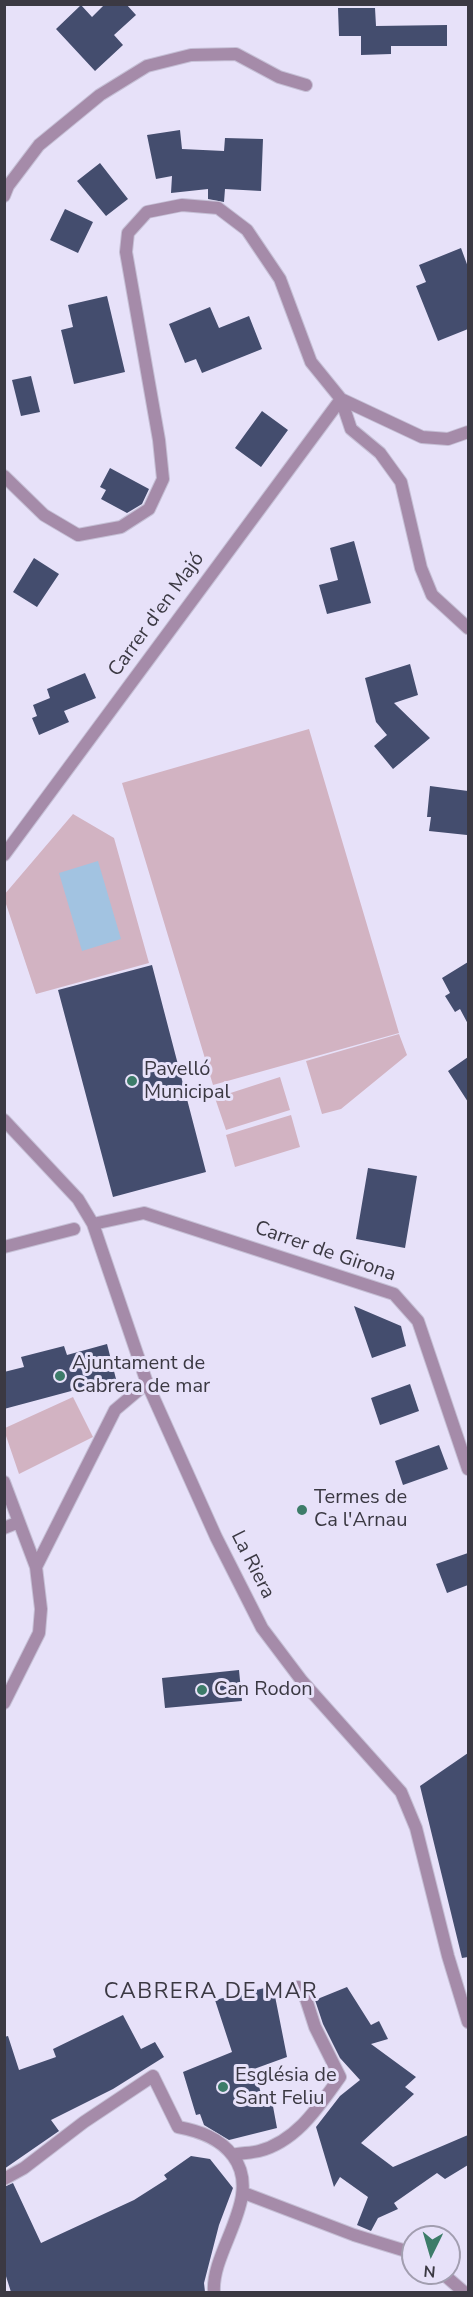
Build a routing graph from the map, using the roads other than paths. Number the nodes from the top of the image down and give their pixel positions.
1 (306, 85) dead end
2 (4, 196) edge
3 (341, 399) junction
4 (468, 432) edge
5 (4, 476) edge
6 (468, 628) edge
7 (4, 855) edge
8 (4, 1120) edge
9 (93, 1224) junction
10 (74, 1229) dead end
11 (4, 1246) edge
12 (147, 1383) junction
13 (468, 1469) edge
14 (4, 1482) edge
15 (19, 1522) junction
16 (4, 1528) edge
17 (36, 1567) junction
18 (4, 1703) edge
19 (298, 1987) dead end
20 (468, 2022) edge
21 (232, 2155) junction
22 (4, 2179) edge
23 (244, 2193) junction
24 (401, 2249) edge
25 (214, 2292) edge

1 - 2 street
3 - 4 street
3 - 5 street
3 - 6 street
3 - 7 street, Carrer d'en Majó
8 - 9 street, La Riera
9 - 12 street, La Riera
9 - 13 street, Carrer de Girona
10 - 11 street
12 - 17 street
12 - 20 street, La Riera
14 - 15 street
15 - 16 street
15 - 17 street
17 - 18 street
19 - 21 street
21 - 22 street
21 - 23 street
23 - 24 street
23 - 25 street

